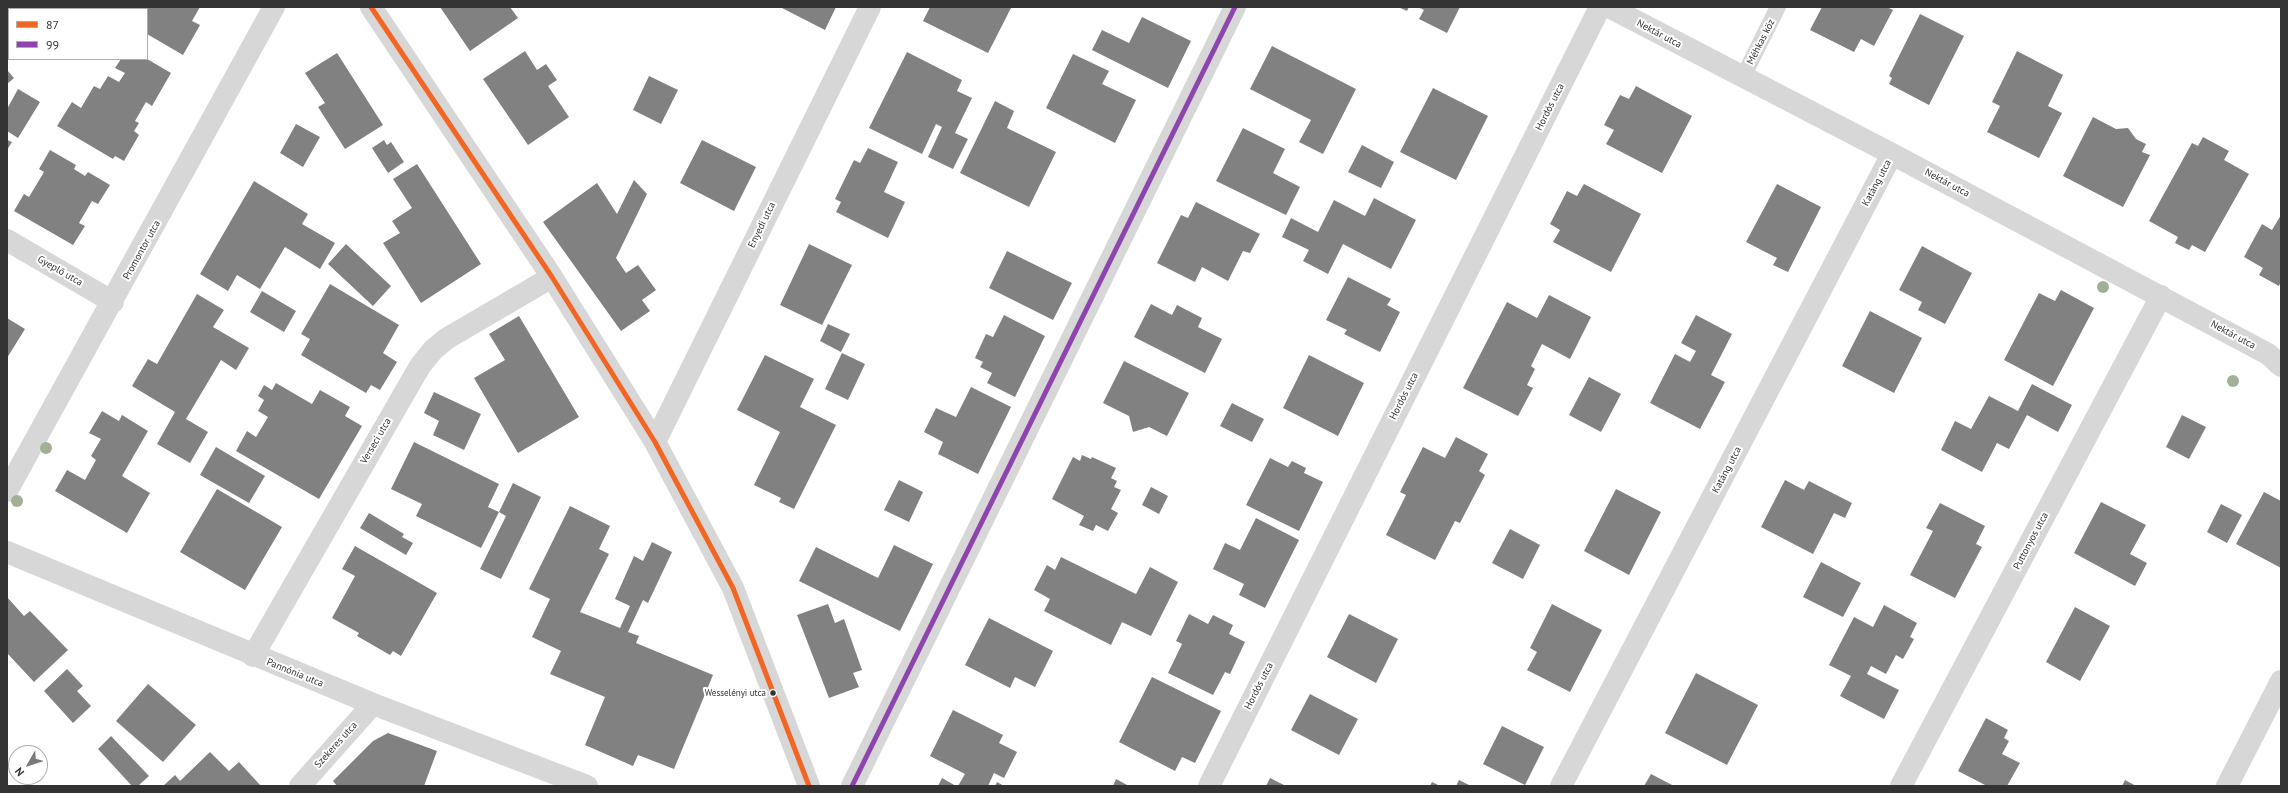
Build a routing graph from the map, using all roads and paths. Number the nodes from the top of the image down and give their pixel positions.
1 (274, 7) edge
2 (372, 7) edge
3 (870, 7) edge
4 (1235, 7) edge
5 (1600, 7) edge
6 (1609, 7) edge
7 (1778, 7) edge
8 (1743, 77) junction
9 (1892, 154) junction
10 (7, 240) edge
11 (552, 277) junction
12 (2161, 296) junction
13 (113, 302) junction
14 (2281, 366) edge
15 (655, 442) junction
16 (7, 491) edge
17 (7, 552) edge
18 (253, 656) junction
19 (2281, 681) edge
20 (373, 704) junction
21 (300, 786) edge
22 (587, 786) edge
23 (808, 786) edge
24 (852, 786) edge
25 (1209, 786) edge
26 (1561, 786) edge
27 (1901, 786) edge
28 (2227, 786) edge

1 - 13 street, Promontor utca
2 - 11 street
3 - 15 street, Enyedi utca
4 - 24 street
5 - 25 street, Hordós utca
6 - 8 street, Nektár utca
7 - 8 lane, Méhkas köz
8 - 9 street, Nektár utca
9 - 12 street, Nektár utca
9 - 26 street, Katáng utca
10 - 13 street, Gyeplő utca
11 - 15 street
11 - 18 street, Verseci utca
12 - 14 street, Nektár utca
12 - 27 street, Puttonyos utca
13 - 16 street, Promontor utca
15 - 23 street
17 - 18 street, Pannónia utca
18 - 20 street, Pannónia utca
19 - 28 street
20 - 21 street, Szekeres utca
20 - 22 street, Pannónia utca

